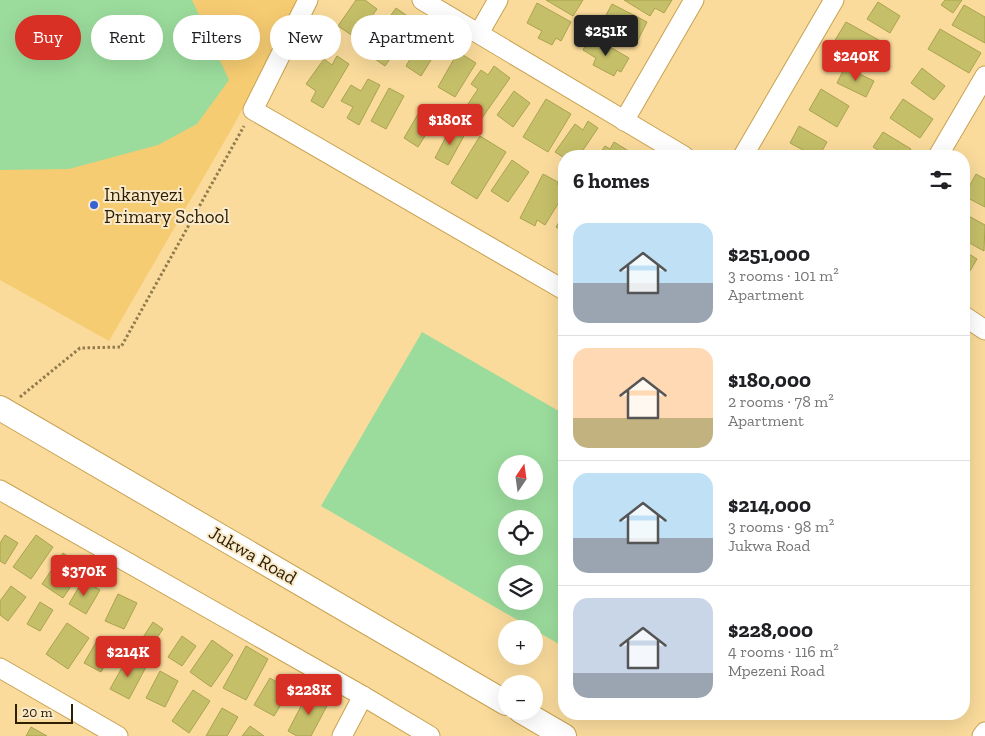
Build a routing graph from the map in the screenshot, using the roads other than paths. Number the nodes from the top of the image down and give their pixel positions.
1 (308, 0) edge
2 (422, 0) edge
3 (498, 0) edge
4 (694, 0) edge
5 (834, 0) edge
6 (479, 33) junction
7 (985, 76) edge
8 (624, 121) junction
9 (674, 150) edge
10 (746, 150) edge
11 (942, 150) edge
12 (558, 287) edge
13 (970, 320) edge
14 (985, 330) edge
15 (2, 409) edge
16 (0, 490) edge
17 (0, 668) edge
18 (363, 696) junction
19 (498, 698) edge
20 (536, 720) edge
21 (985, 732) edge
22 (118, 736) edge
23 (342, 736) edge
24 (430, 736) edge
25 (564, 736) edge
26 (982, 736) edge

1 - 12 street
2 - 6 street
3 - 6 street
4 - 8 street
5 - 10 street
6 - 8 street
7 - 11 street
8 - 9 street
13 - 14 street
15 - 19 street, Jukwa Road
16 - 18 street
17 - 22 street
18 - 23 street
18 - 24 street
20 - 25 street
21 - 26 street

